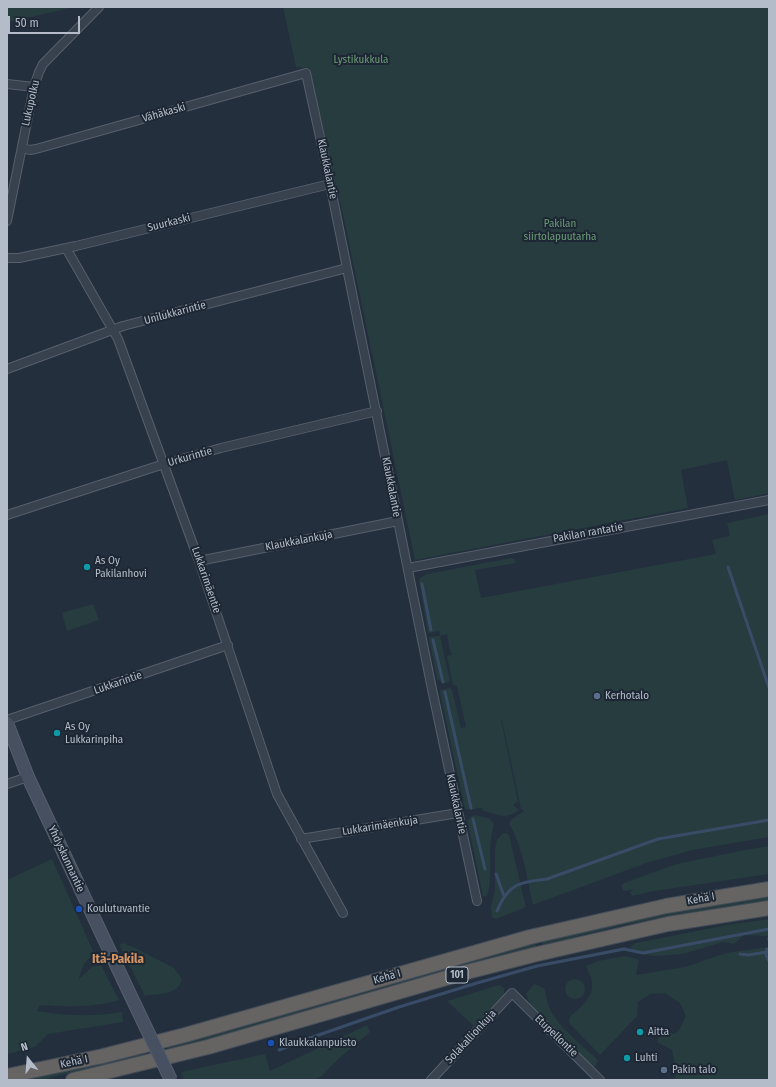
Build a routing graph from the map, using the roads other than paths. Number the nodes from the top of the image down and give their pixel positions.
1 (99, 7) edge
2 (306, 73) joint
3 (7, 84) edge
4 (34, 87) junction
5 (22, 148) junction
6 (330, 184) junction
7 (7, 220) edge
8 (66, 248) junction
9 (7, 258) edge
10 (346, 268) junction
11 (112, 330) junction
12 (7, 369) edge
13 (377, 411) junction
14 (164, 464) junction
15 (769, 500) edge
16 (7, 515) edge
17 (398, 521) junction
18 (199, 561) junction
19 (408, 568) junction
20 (228, 645) junction
21 (7, 720) edge
22 (7, 723) edge
23 (28, 777) junction
24 (7, 784) edge
25 (458, 813) junction
26 (301, 839) junction
27 (769, 889) edge
28 (477, 900) dead end
29 (769, 908) edge
30 (343, 912) dead end
31 (512, 993) joint
32 (7, 1076) edge
33 (73, 1080) edge
34 (171, 1080) edge
35 (431, 1080) edge
36 (600, 1080) edge

1 - 4 street, Lukupolku
2 - 5 street, Vähäkaski
2 - 6 street, Klaukkalantie
3 - 4 street
4 - 5 street, Lukupolku
5 - 7 street, Lukupolku
6 - 8 street, Suurkaski
6 - 10 street, Klaukkalantie
8 - 9 street, Suurkaski
8 - 11 street, Lukkarimäentie
10 - 11 street, Unilukkarintie
10 - 13 street, Klaukkalantie
11 - 12 street, Unilukkarintie
11 - 14 street, Lukkarimäentie
13 - 14 street, Urkurintie
13 - 17 street, Klaukkalantie
14 - 16 street, Urkurintie
14 - 18 street, Lukkarimäentie
15 - 19 street, Pakilan rantatie
17 - 18 street, Klaukkalankuja
17 - 19 street, Klaukkalantie
18 - 20 street, Lukkarimäentie
19 - 25 street, Klaukkalantie
20 - 21 street, Lukkarintie
20 - 26 street, Lukkarimäentie
22 - 23 main road, Yhdyskunnantie
23 - 24 street
23 - 34 main road, Yhdyskunnantie, bridge
25 - 26 street, Lukkarimäenkuja
25 - 28 street, Klaukkalantie
26 - 30 street, Lukkarimäentie
27 - 32 highway, Kehä I / 101
29 - 33 highway, Kehä I / 101
31 - 35 street, Solakallionkuja
31 - 36 street, Etupellontie

